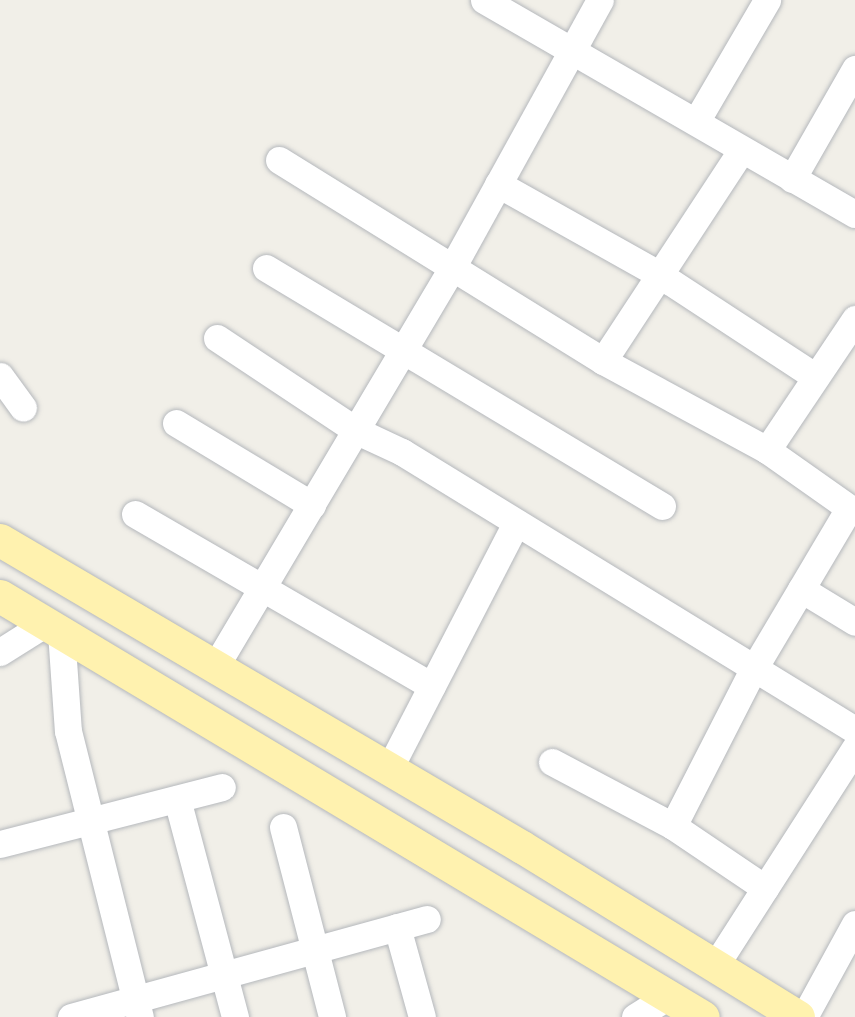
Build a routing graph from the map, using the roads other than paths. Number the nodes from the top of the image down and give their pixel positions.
1 (484, 0) edge
2 (600, 0) edge
3 (767, 0) edge
4 (572, 50) junction
5 (855, 69) edge
6 (697, 120) junction
7 (741, 151) junction
8 (279, 160) dead end
9 (792, 179) junction
10 (498, 184) junction
11 (855, 214) edge
12 (266, 268) dead end
13 (452, 268) junction
14 (660, 275) junction
15 (855, 319) edge
16 (217, 338) dead end
17 (402, 351) junction
18 (603, 361) junction
19 (0, 376) edge
20 (816, 377) junction
21 (23, 408) dead end
22 (176, 423) dead end
23 (357, 431) junction
24 (767, 450) junction
25 (312, 505) junction
26 (662, 506) dead end
27 (852, 510) edge
28 (135, 514) dead end
29 (516, 523) junction
30 (0, 540) edge
31 (263, 588) junction
32 (801, 590) junction
33 (0, 596) edge
34 (855, 622) edge
35 (54, 628) junction
36 (0, 652) edge
37 (215, 667) junction
38 (753, 670) junction
39 (432, 686) junction
40 (855, 730) edge
41 (855, 748) edge
42 (552, 762) dead end
43 (389, 769) junction
44 (222, 787) dead end
45 (177, 798) junction
46 (90, 821) junction
47 (673, 826) junction
48 (283, 828) dead end
49 (0, 844) edge
50 (765, 888) junction
51 (428, 919) dead end
52 (855, 924) edge
53 (398, 927) junction
54 (312, 950) junction
55 (715, 966) junction
56 (222, 974) junction
57 (669, 996) junction
58 (138, 1009) edge
59 (71, 1017) edge
60 (235, 1017) edge
61 (332, 1017) edge
62 (422, 1017) edge
63 (635, 1017) edge
64 (703, 1017) edge
65 (798, 1017) edge
66 (804, 1017) edge

1 - 4 street
2 - 4 street
3 - 6 street
4 - 6 street
4 - 10 street
5 - 9 street
6 - 7 street
7 - 9 street
7 - 14 street
8 - 13 street
9 - 11 street
10 - 13 street
10 - 14 street
12 - 17 street
13 - 17 street
13 - 18 street
14 - 18 street
14 - 20 street
15 - 20 street
16 - 23 street
17 - 23 street
17 - 26 street
18 - 24 street
19 - 21 street
20 - 24 street
22 - 25 street
23 - 25 street
23 - 29 street
24 - 27 street
25 - 31 street
27 - 32 street
28 - 31 street
29 - 38 street
29 - 39 street
30 - 37 main road
31 - 37 street
31 - 39 street
32 - 34 street
32 - 38 street
33 - 35 main road
35 - 36 street
35 - 46 street
35 - 57 main road
37 - 43 main road
38 - 40 street
38 - 47 street
39 - 43 street
41 - 50 street
42 - 47 street
43 - 55 main road
44 - 45 street
45 - 46 street
45 - 56 street
46 - 49 street
46 - 58 street
47 - 50 street
48 - 54 street
50 - 55 street
51 - 53 street
52 - 66 street
53 - 54 street
53 - 62 street
54 - 56 street
54 - 61 street
55 - 65 main road
56 - 58 street
56 - 60 street
57 - 63 street
57 - 64 main road
58 - 59 street

